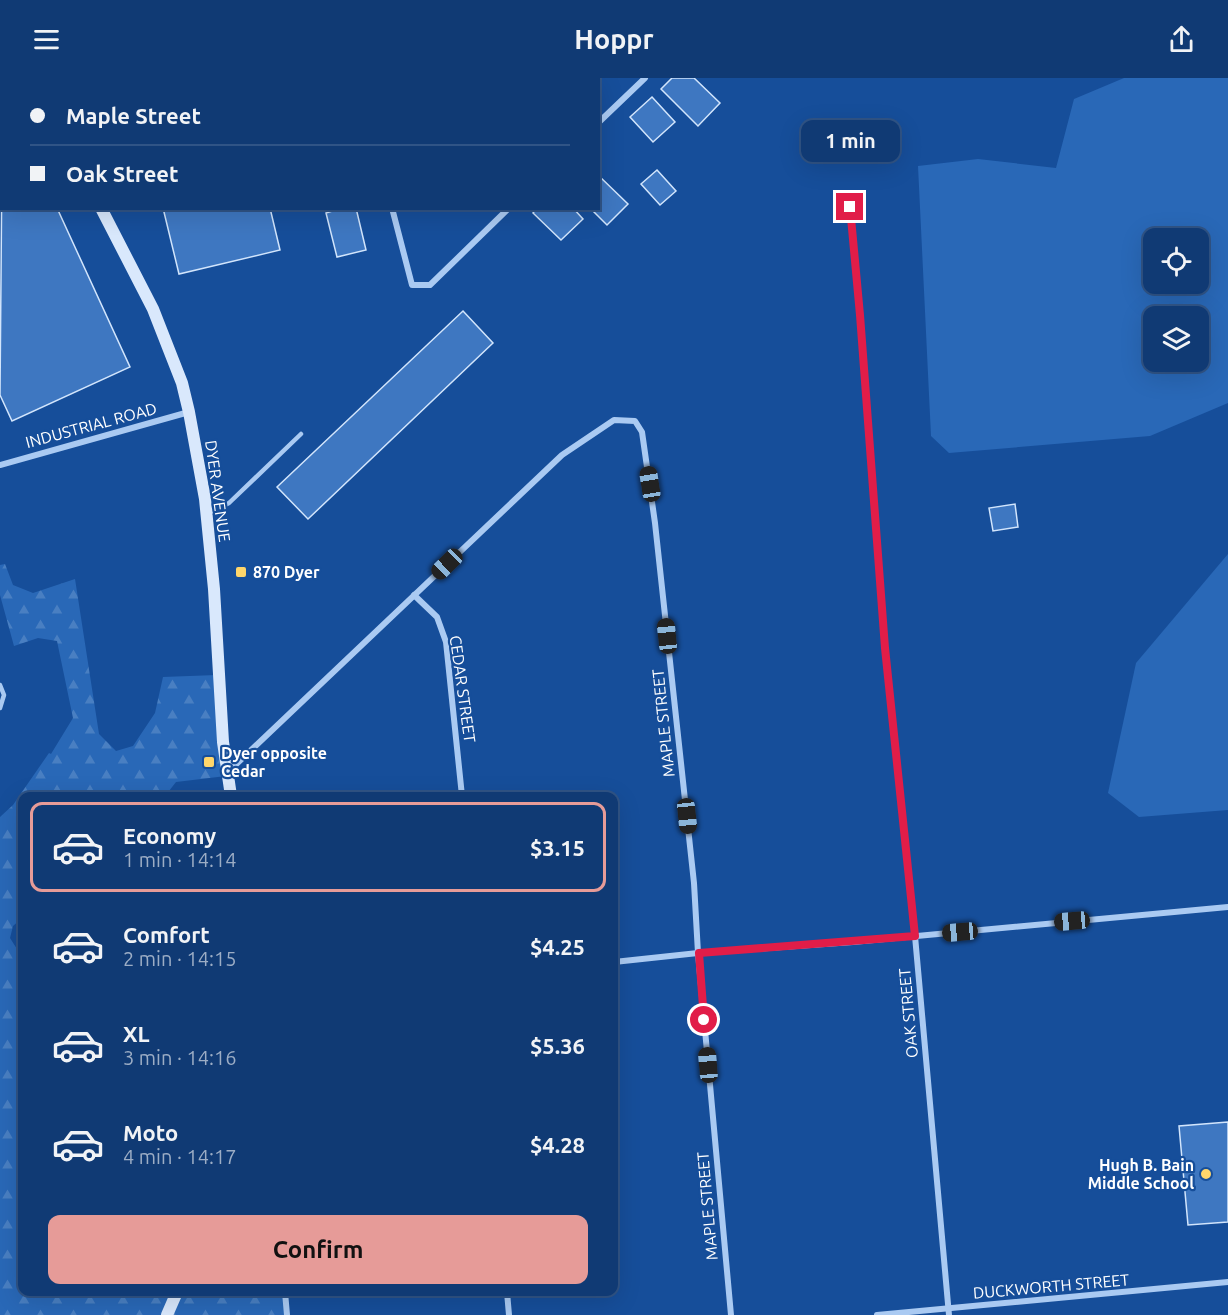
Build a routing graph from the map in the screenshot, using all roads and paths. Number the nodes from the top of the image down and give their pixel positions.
1 (645, 78) edge
2 (600, 121) edge
3 (850, 207) dead end
4 (102, 210) edge
5 (393, 210) edge
6 (507, 210) edge
7 (189, 412) junction
8 (301, 435) dead end
9 (0, 465) edge
10 (206, 514) junction
11 (414, 595) junction
12 (0, 685) edge
13 (0, 708) edge
14 (228, 772) junction
15 (230, 792) edge
16 (462, 792) edge
17 (1228, 907) edge
18 (915, 936) junction
19 (699, 953) junction
20 (618, 962) edge
21 (1228, 1282) edge
22 (175, 1296) edge
23 (285, 1296) edge
24 (507, 1296) edge
25 (949, 1312) edge
26 (167, 1315) edge
27 (287, 1315) edge
28 (509, 1315) edge
29 (731, 1315) edge
30 (877, 1315) edge

1 - 2 street
3 - 18 street, OAK STREET
4 - 7 main road, DYER AVENUE
5 - 6 street
7 - 9 street, INDUSTRIAL ROAD
7 - 10 main road, DYER AVENUE
8 - 10 lane
10 - 14 main road, DYER AVENUE
11 - 14 street, MAPLE STREET
11 - 16 street, CEDAR STREET
11 - 19 street, MAPLE STREET
12 - 13 lane
14 - 15 main road, DYER AVENUE
17 - 18 street
18 - 19 street
18 - 25 street, OAK STREET
19 - 20 street
19 - 29 street, MAPLE STREET
21 - 25 street, DUCKWORTH STREET
22 - 26 main road
23 - 27 street
24 - 28 street
25 - 30 street, DUCKWORTH STREET

